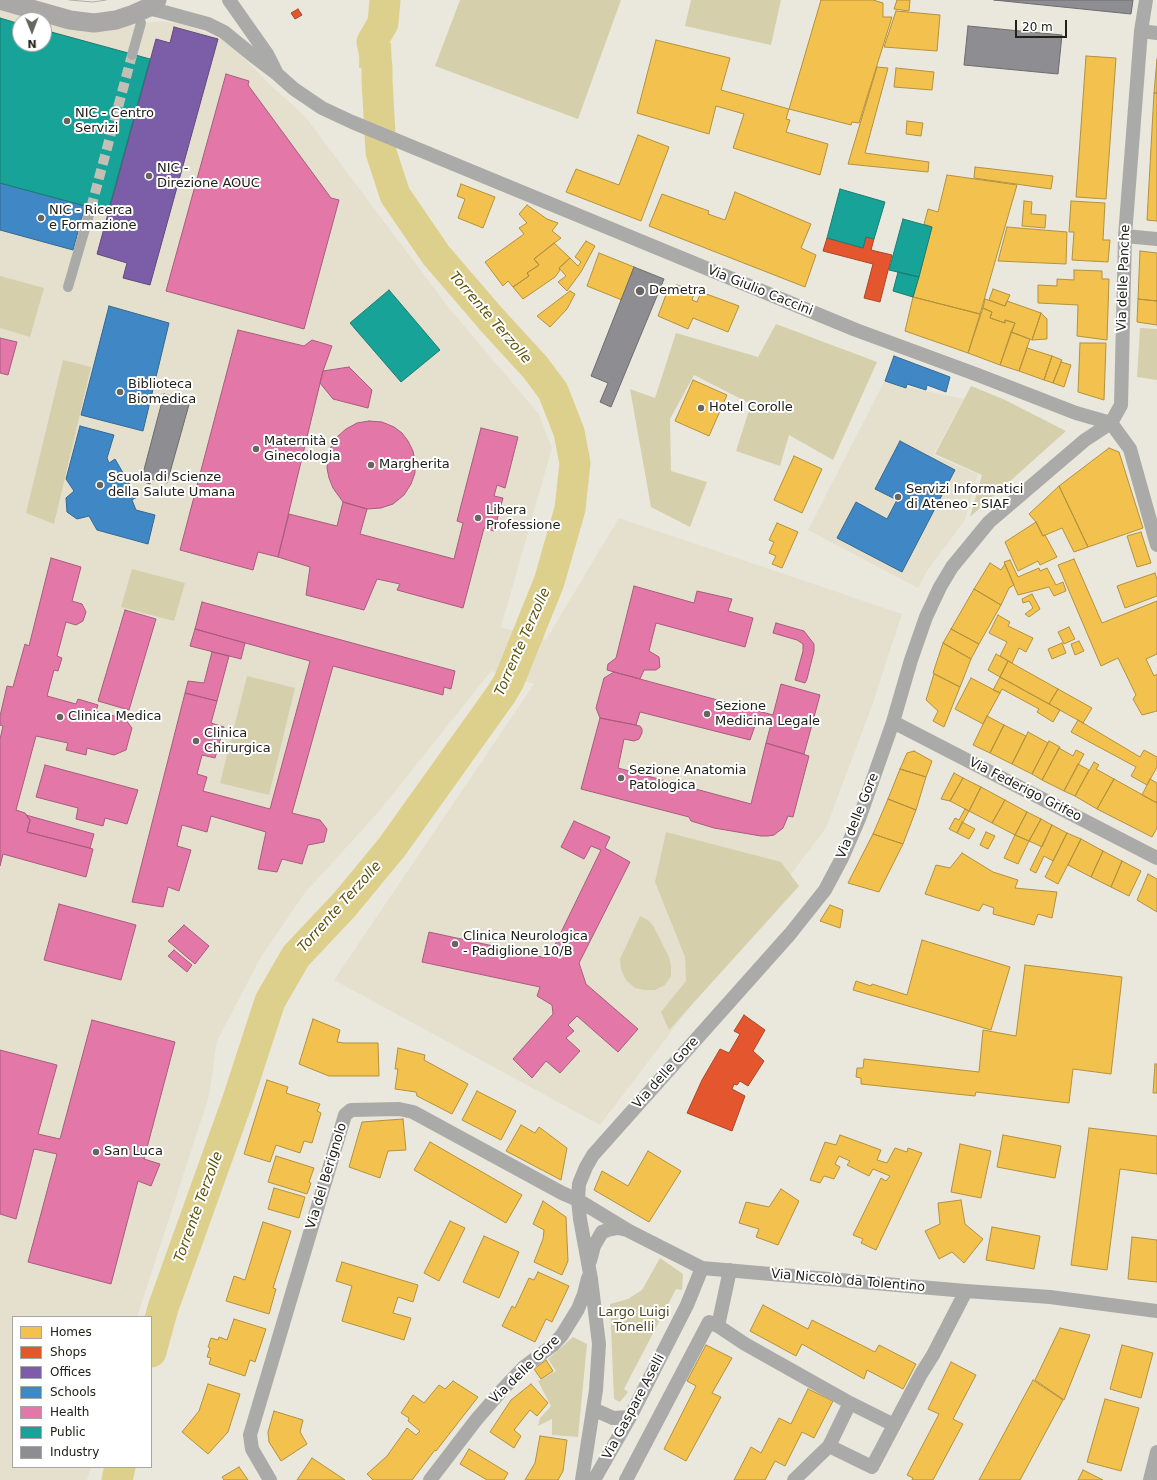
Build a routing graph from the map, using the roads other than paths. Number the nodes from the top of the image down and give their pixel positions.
1 (0, 0) edge
2 (229, 0) edge
3 (1146, 0) edge
4 (148, 10) edge
5 (1141, 31) junction
6 (1157, 34) edge
7 (132, 54) tunnel mouth
8 (277, 74) junction
9 (90, 208) tunnel mouth
10 (1125, 236) junction
11 (1157, 239) edge
12 (68, 287) dead end
13 (1111, 423) junction
14 (1157, 545) edge
15 (893, 722) junction
16 (1157, 858) edge
17 (578, 1200) junction
18 (625, 1229) junction
19 (702, 1268) junction
20 (730, 1270) junction
21 (590, 1271) junction
22 (966, 1291) junction
23 (1157, 1311) edge
24 (718, 1326) junction
25 (850, 1403) junction
26 (593, 1409) junction
27 (630, 1417) junction
28 (894, 1425) junction
29 (829, 1446) junction
30 (1157, 1452) edge
31 (270, 1480) edge
32 (430, 1480) edge
33 (582, 1480) edge
34 (594, 1480) edge
35 (627, 1480) edge
36 (794, 1480) edge
37 (1150, 1480) edge

1 - 4 main road
2 - 8 street
3 - 5 street, Via delle Panche
4 - 7 street
4 - 8 street, Via Giulio Caccini
5 - 6 street
5 - 10 street, Via delle Panche
8 - 13 street, Via Giulio Caccini
9 - 12 street
10 - 11 street
10 - 13 street, Via delle Panche
13 - 14 street
13 - 15 street, Via delle Gore
15 - 16 street, Via Federigo Grifeo
15 - 17 street, Via delle Gore
17 - 18 street
17 - 21 street, Via delle Gore
17 - 31 street, Via del Berignolo
18 - 19 street, Via Niccolò da Tolentino
18 - 21 street
19 - 20 street, Via Niccolò da Tolentino
19 - 27 street, Via Gaspare Aselli
20 - 22 street, Via Niccolò da Tolentino
20 - 24 street
21 - 26 street
21 - 32 street, Via delle Gore
22 - 23 street, Via Niccolò da Tolentino
22 - 28 street
24 - 25 street
24 - 35 street
25 - 28 street
25 - 29 street
26 - 27 street
26 - 33 street
27 - 34 street, Via Gaspare Aselli
28 - 29 street
29 - 36 street
30 - 37 street

